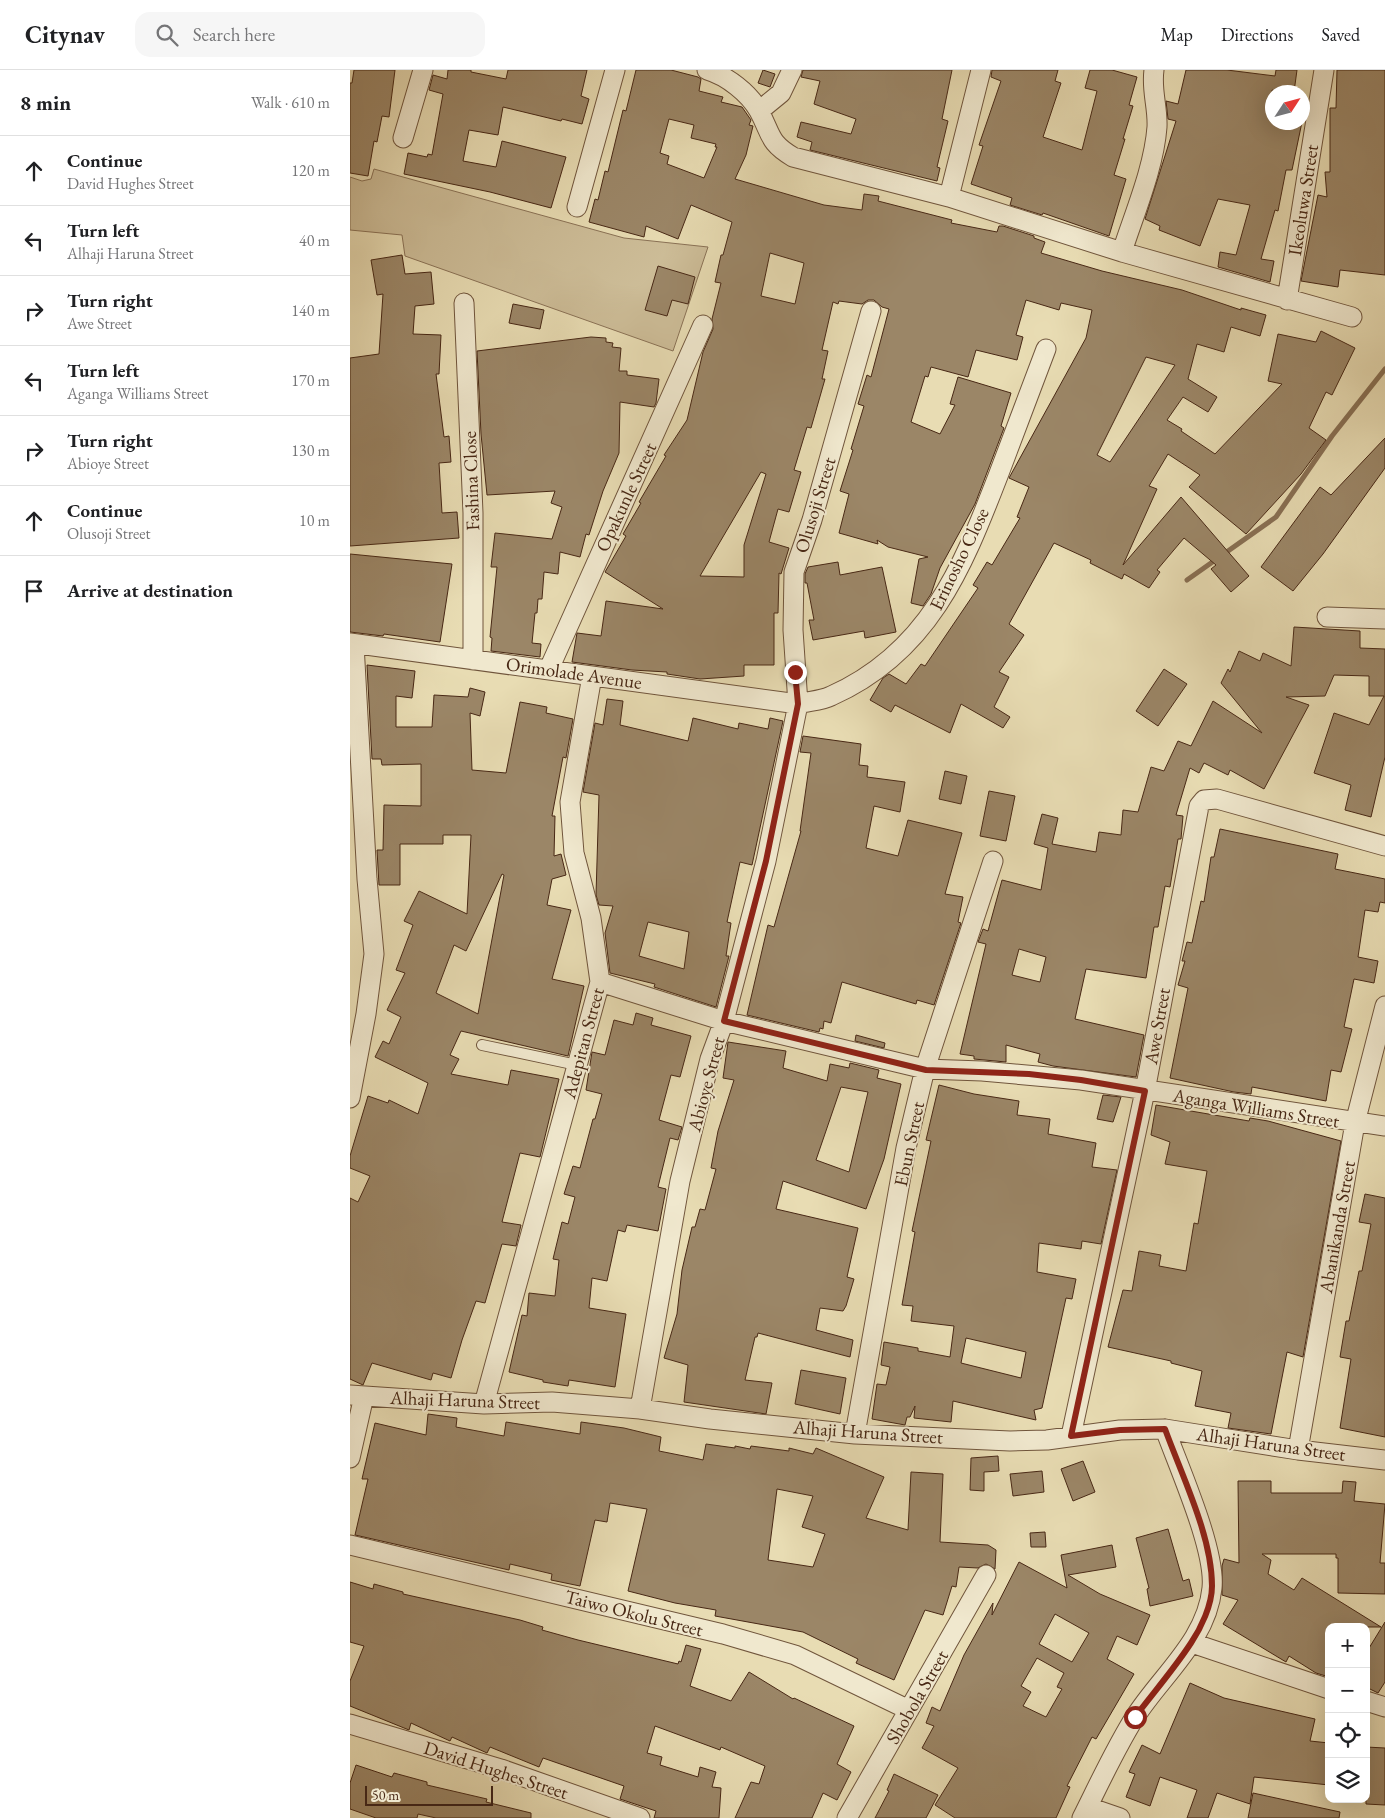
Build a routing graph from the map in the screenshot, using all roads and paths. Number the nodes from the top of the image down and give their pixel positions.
1 (423, 70) edge
2 (615, 70) edge
3 (708, 70) edge
4 (792, 70) edge
5 (981, 70) edge
6 (1154, 70) edge
7 (1324, 70) edge
8 (759, 110) junction
9 (403, 138) dead end
10 (949, 197) junction
11 (577, 207) dead end
12 (1122, 252) junction
13 (1287, 300) junction
14 (464, 303) dead end
15 (871, 311) dead end
16 (1352, 317) dead end
17 (703, 325) dead end
18 (1046, 349) dead end
19 (1327, 617) dead end
20 (1385, 619) edge
21 (352, 644) edge
22 (474, 660) junction
23 (549, 668) junction
24 (592, 676) junction
25 (798, 704) junction
26 (1385, 846) edge
27 (993, 861) dead end
28 (600, 982) junction
29 (1385, 1006) edge
30 (724, 1021) junction
31 (482, 1045) dead end
32 (578, 1065) junction
33 (926, 1070) junction
34 (1145, 1091) junction
35 (350, 1098) edge
36 (1355, 1123) junction
37 (1385, 1126) edge
38 (357, 1396) edge
39 (484, 1404) junction
40 (640, 1409) junction
41 (1165, 1429) junction
42 (855, 1434) junction
43 (1071, 1436) junction
44 (1298, 1450) junction
45 (350, 1458) edge
46 (1385, 1460) edge
47 (350, 1545) edge
48 (986, 1575) dead end
49 (1192, 1643) junction
50 (1325, 1689) edge
51 (1370, 1702) edge
52 (1385, 1707) edge
53 (909, 1710) junction
54 (350, 1724) edge
55 (1085, 1812) edge
56 (640, 1818) edge
57 (847, 1818) edge
58 (1120, 1818) edge

1 - 9 street
2 - 11 street
3 - 8 street
4 - 8 street
5 - 10 street
6 - 12 street
7 - 13 street, Ikeoluwa Street
8 - 10 street
10 - 12 street
12 - 13 street
13 - 16 street
14 - 22 street, Fashina Close
15 - 25 street, Olusoji Street
17 - 23 street, Opakunle Street
18 - 25 street, Erinosho Close
19 - 20 street
21 - 22 street, Orimolade Avenue
21 - 35 street
22 - 23 street, Orimolade Avenue
23 - 24 street, Orimolade Avenue
24 - 25 street, Orimolade Avenue
24 - 28 street, Adepitan Street
25 - 30 street, Abioye Street
26 - 34 street, Awe Street
27 - 33 street, Ebun Street
28 - 30 street, Aganga Williams Street
28 - 32 street, Adepitan Street
29 - 36 street, Abanikanda Street
30 - 33 street, Aganga Williams Street
30 - 40 street, Abioye Street
31 - 32 lane
32 - 39 street, Adepitan Street
33 - 34 street, Aganga Williams Street
33 - 42 street, Ebun Street
34 - 36 street, Aganga Williams Street
34 - 43 street, Awe Street
36 - 37 street, Aganga Williams Street
36 - 44 street, Abanikanda Street
38 - 39 street, Alhaji Haruna Street
38 - 45 street
39 - 40 street, Alhaji Haruna Street
40 - 42 street, Alhaji Haruna Street
41 - 43 street, Alhaji Haruna Street
41 - 44 street, Alhaji Haruna Street
41 - 49 street
42 - 43 street, Alhaji Haruna Street
44 - 46 street, Alhaji Haruna Street
47 - 53 street, Taiwo Okolu Street
48 - 53 street, Shobola Street
49 - 50 street
49 - 55 street
51 - 52 street
53 - 57 street, Shobola Street
54 - 56 street, David Hughes Street
55 - 58 street

